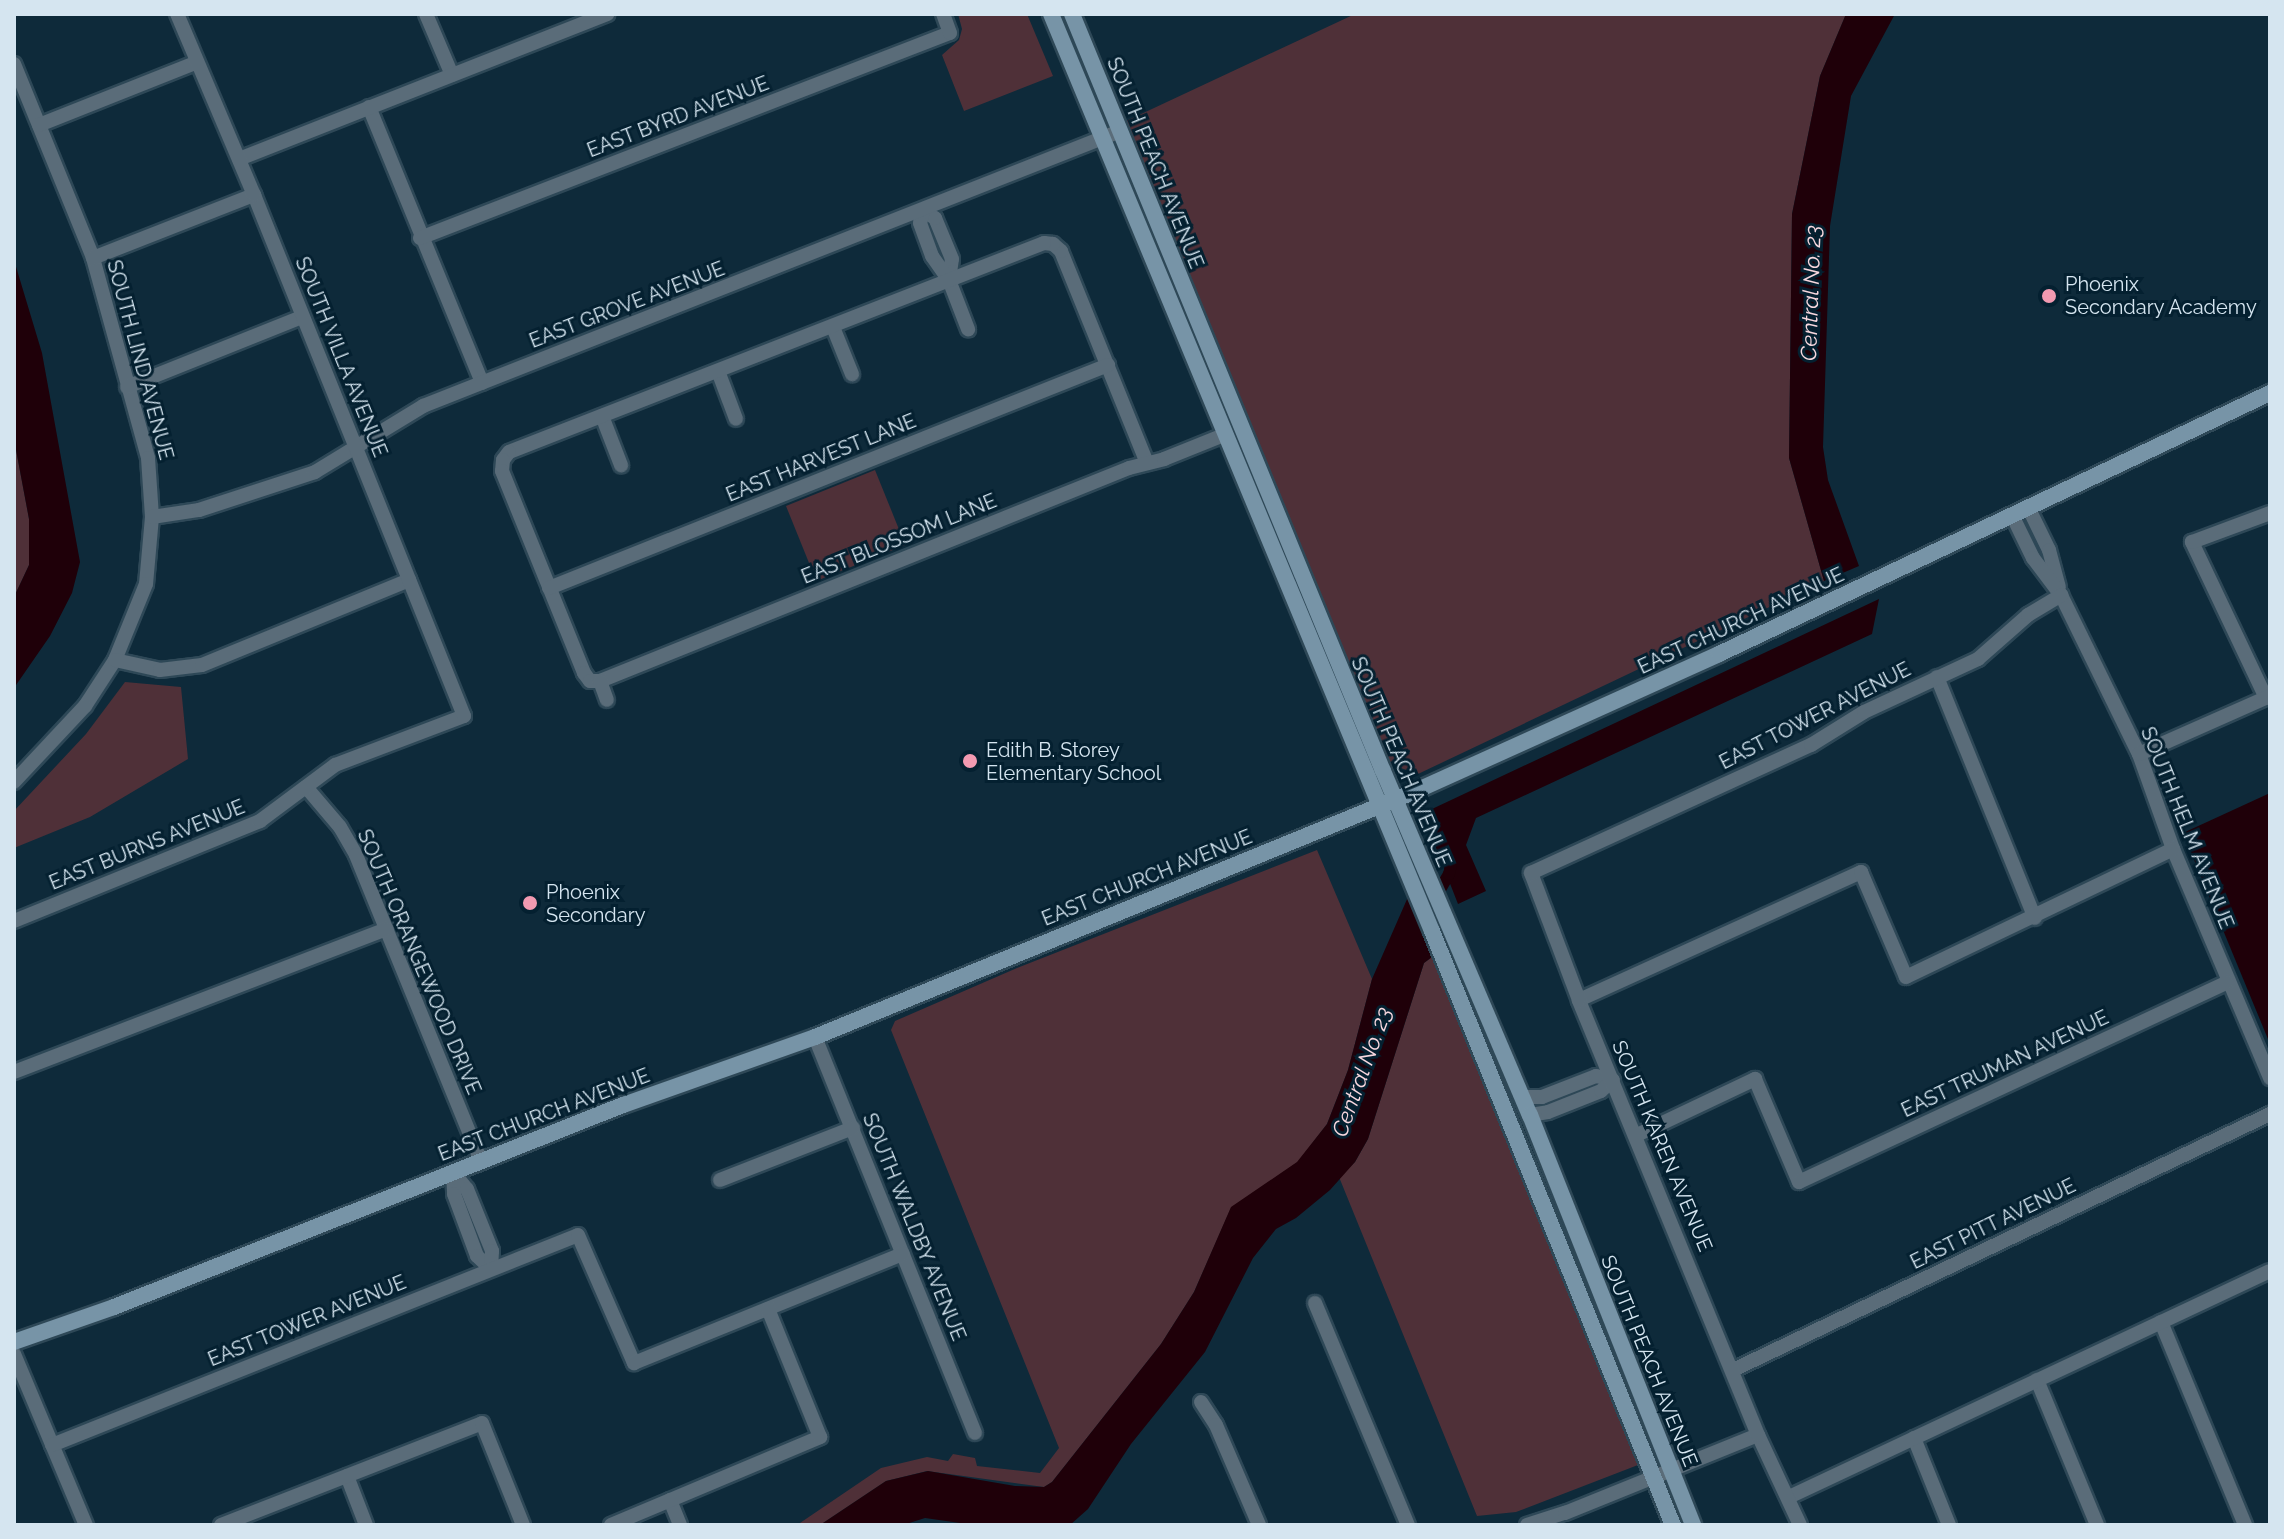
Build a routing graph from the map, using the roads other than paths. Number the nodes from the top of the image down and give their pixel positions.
1 (177, 14) edge
2 (426, 14) edge
3 (607, 14) edge
4 (943, 14) edge
5 (1051, 14) edge
6 (1072, 14) edge
7 (197, 62) junction
8 (14, 64) edge
9 (452, 75) junction
10 (369, 107) junction
11 (39, 125) junction
12 (1120, 131) junction
13 (1102, 138) junction
14 (239, 159) junction
15 (254, 195) junction
16 (923, 211) junction
17 (943, 237) junction
18 (420, 238) junction
19 (927, 242) junction
20 (93, 258) junction
21 (949, 280) junction
22 (302, 317) junction
23 (833, 327) junction
24 (968, 329) dead end
25 (1108, 365) junction
26 (718, 371) junction
27 (852, 374) dead end
28 (482, 383) junction
29 (127, 387) junction
30 (2270, 393) edge
31 (602, 416) junction
32 (736, 419) dead end
33 (1224, 435) junction
34 (357, 447) junction
35 (1147, 463) junction
36 (621, 465) dead end
37 (1252, 501) junction
38 (2028, 507) junction
39 (2270, 513) edge
40 (2012, 515) junction
41 (152, 517) junction
42 (409, 580) junction
43 (549, 588) junction
44 (2061, 595) junction
45 (1322, 624) junction
46 (115, 660) junction
47 (1937, 677) junction
48 (595, 681) junction
49 (2268, 697) edge
50 (607, 700) dead end
51 (464, 716) joint
52 (2139, 754) junction
53 (14, 782) edge
54 (306, 787) junction
55 (1387, 802) junction
56 (2173, 849) junction
57 (1531, 873) joint
58 (2035, 918) junction
59 (14, 921) edge
60 (386, 929) junction
61 (2227, 982) junction
62 (1579, 1000) junction
63 (1462, 1005) junction
64 (815, 1037) junction
65 (14, 1072) edge
66 (2270, 1078) edge
67 (1613, 1080) junction
68 (1522, 1097) junction
69 (2270, 1114) edge
70 (1530, 1115) junction
71 (853, 1128) junction
72 (1637, 1135) junction
73 (481, 1161) junction
74 (453, 1172) junction
75 (720, 1180) dead end
76 (903, 1254) junction
77 (491, 1269) junction
78 (2270, 1271) edge
79 (1315, 1303) dead end
80 (768, 1309) junction
81 (2161, 1322) junction
82 (14, 1342) edge
83 (14, 1354) edge
84 (1733, 1370) junction
85 (2037, 1380) junction
86 (1201, 1402) dead end
87 (975, 1433) dead end
88 (1758, 1435) junction
89 (1914, 1438) junction
90 (52, 1445) junction
91 (1671, 1471) junction
92 (347, 1476) junction
93 (1653, 1478) junction
94 (1789, 1497) junction
95 (670, 1500) junction
96 (1568, 1519) edge
97 (83, 1524) edge
98 (221, 1525) edge
99 (366, 1525) edge
100 (523, 1525) edge
101 (611, 1525) edge
102 (680, 1525) edge
103 (1259, 1525) edge
104 (1408, 1525) edge
105 (1527, 1525) edge
106 (1673, 1525) edge
107 (1693, 1525) edge
108 (1800, 1525) edge
109 (1949, 1525) edge
110 (2097, 1525) edge
111 (2245, 1525) edge

1 - 7 street, SOUTH VILLA AVENUE
2 - 9 street
3 - 9 street
4 - 18 street, EAST BYRD AVENUE
5 - 13 street, SOUTH PEACH AVENUE
6 - 12 street, SOUTH PEACH AVENUE
7 - 11 street
7 - 14 street, SOUTH VILLA AVENUE
8 - 11 street, SOUTH LIND AVENUE
9 - 10 street
10 - 14 street
10 - 18 street
11 - 20 street, SOUTH LIND AVENUE
12 - 13 street, EAST GROVE AVENUE
12 - 45 street, SOUTH PEACH AVENUE
13 - 16 street, EAST GROVE AVENUE
13 - 33 street, SOUTH PEACH AVENUE
14 - 15 street, SOUTH VILLA AVENUE
15 - 20 street
15 - 22 street, SOUTH VILLA AVENUE
16 - 17 street
16 - 19 street
16 - 28 street, EAST GROVE AVENUE
17 - 19 street
17 - 21 street
18 - 28 street
19 - 21 street
20 - 29 street, SOUTH LIND AVENUE
21 - 23 street
21 - 24 street
21 - 25 street
22 - 29 street
22 - 34 street, SOUTH VILLA AVENUE
23 - 26 street
23 - 27 street
25 - 35 street
25 - 43 street, EAST HARVEST LANE
26 - 31 street
26 - 32 street
28 - 34 street, EAST GROVE AVENUE
29 - 41 street, SOUTH LIND AVENUE
30 - 38 street, EAST CHURCH AVENUE
31 - 36 street
31 - 43 street
33 - 35 street, EAST BLOSSOM LANE
33 - 37 street, SOUTH PEACH AVENUE
34 - 41 street, EAST GROVE AVENUE
34 - 42 street, SOUTH VILLA AVENUE
35 - 48 street, EAST BLOSSOM LANE
37 - 45 street
37 - 55 street, SOUTH PEACH AVENUE
38 - 40 street, EAST CHURCH AVENUE
38 - 44 street, SOUTH HELM AVENUE
39 - 49 street
40 - 44 street, SOUTH HELM AVENUE
40 - 55 street, EAST CHURCH AVENUE
41 - 46 street, SOUTH LIND AVENUE
42 - 46 street
42 - 51 street, SOUTH VILLA AVENUE
43 - 48 street
44 - 47 street, EAST TOWER AVENUE
44 - 52 street, SOUTH HELM AVENUE
45 - 55 street, SOUTH PEACH AVENUE
46 - 53 street, SOUTH LIND AVENUE
47 - 57 street, EAST TOWER AVENUE
47 - 58 street
48 - 50 street
49 - 52 street
51 - 54 street, EAST BURNS AVENUE
52 - 56 street, SOUTH HELM AVENUE
54 - 59 street, EAST BURNS AVENUE
54 - 60 street, SOUTH ORANGEWOOD DRIVE
55 - 63 street, SOUTH PEACH AVENUE
55 - 64 street, EAST CHURCH AVENUE
55 - 68 street, SOUTH PEACH AVENUE
56 - 58 street
56 - 61 street, SOUTH HELM AVENUE
57 - 62 street, SOUTH KAREN AVENUE
58 - 62 street
60 - 65 street
60 - 73 street, SOUTH ORANGEWOOD DRIVE
61 - 66 street, SOUTH HELM AVENUE
61 - 72 street, EAST TRUMAN AVENUE
62 - 67 street, SOUTH KAREN AVENUE
63 - 70 street
63 - 93 street, SOUTH PEACH AVENUE
64 - 71 street, SOUTH WALDBY AVENUE
64 - 73 street, EAST CHURCH AVENUE
67 - 68 street
67 - 70 street
67 - 72 street, SOUTH KAREN AVENUE
68 - 70 street, SOUTH PEACH AVENUE
69 - 84 street, EAST PITT AVENUE
70 - 91 street, SOUTH PEACH AVENUE
71 - 75 street
71 - 76 street, SOUTH WALDBY AVENUE
72 - 84 street, SOUTH KAREN AVENUE
73 - 74 street, EAST CHURCH AVENUE
74 - 77 street
74 - 82 street, EAST CHURCH AVENUE
76 - 80 street
76 - 87 street, SOUTH WALDBY AVENUE
77 - 80 street, EAST TOWER AVENUE
77 - 90 street, EAST TOWER AVENUE
78 - 81 street
79 - 104 street
80 - 95 street
81 - 85 street
81 - 111 street
83 - 90 street
84 - 88 street, SOUTH KAREN AVENUE
85 - 89 street
85 - 110 street
86 - 103 street
88 - 91 street
88 - 94 street, SOUTH KAREN AVENUE
89 - 94 street
89 - 109 street
90 - 97 street
91 - 93 street
91 - 107 street, SOUTH PEACH AVENUE
92 - 98 street
92 - 99 street
92 - 100 street
93 - 96 street
93 - 106 street, SOUTH PEACH AVENUE
94 - 108 street, SOUTH KAREN AVENUE
95 - 101 street
95 - 102 street
96 - 105 street

